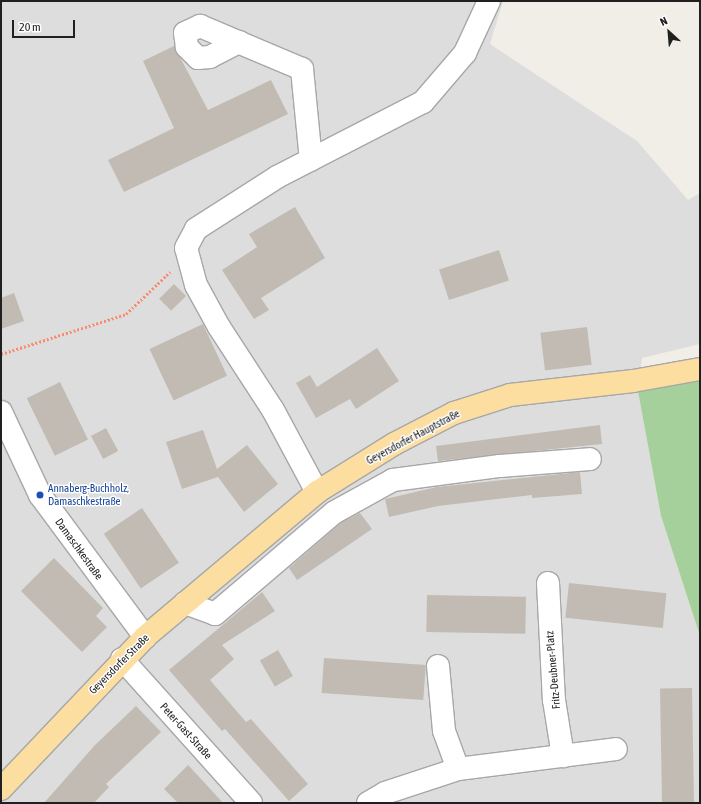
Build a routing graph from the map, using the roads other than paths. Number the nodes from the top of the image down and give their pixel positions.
1 (489, 1) edge
2 (239, 42) dead end
3 (311, 160) junction
4 (700, 369) edge
5 (1, 412) edge
6 (590, 459) dead end
7 (317, 492) junction
8 (247, 550) joint
9 (548, 583) dead end
10 (185, 603) junction
11 (145, 637) junction
12 (122, 659) junction
13 (438, 666) dead end
14 (616, 749) dead end
15 (563, 756) junction
16 (458, 769) junction
17 (1, 789) edge
18 (251, 803) edge
19 (368, 803) edge

1 - 3 street
2 - 3 street
3 - 7 street
4 - 7 main road, Geyersdorfer Hauptstraße
5 - 11 street, Damaschkestraße
6 - 10 street
7 - 8 main road, Geyersdorfer Hauptstraße
8 - 10 main road, Geyersdorfer Straße
9 - 15 street, Fritz-Deubner-Platz
10 - 11 main road, Geyersdorfer Straße
11 - 12 main road, Geyersdorfer Straße
12 - 17 main road, Geyersdorfer Straße
12 - 18 street, Peter-Gast-Straße
13 - 16 street
14 - 15 street
15 - 16 street
16 - 19 street

